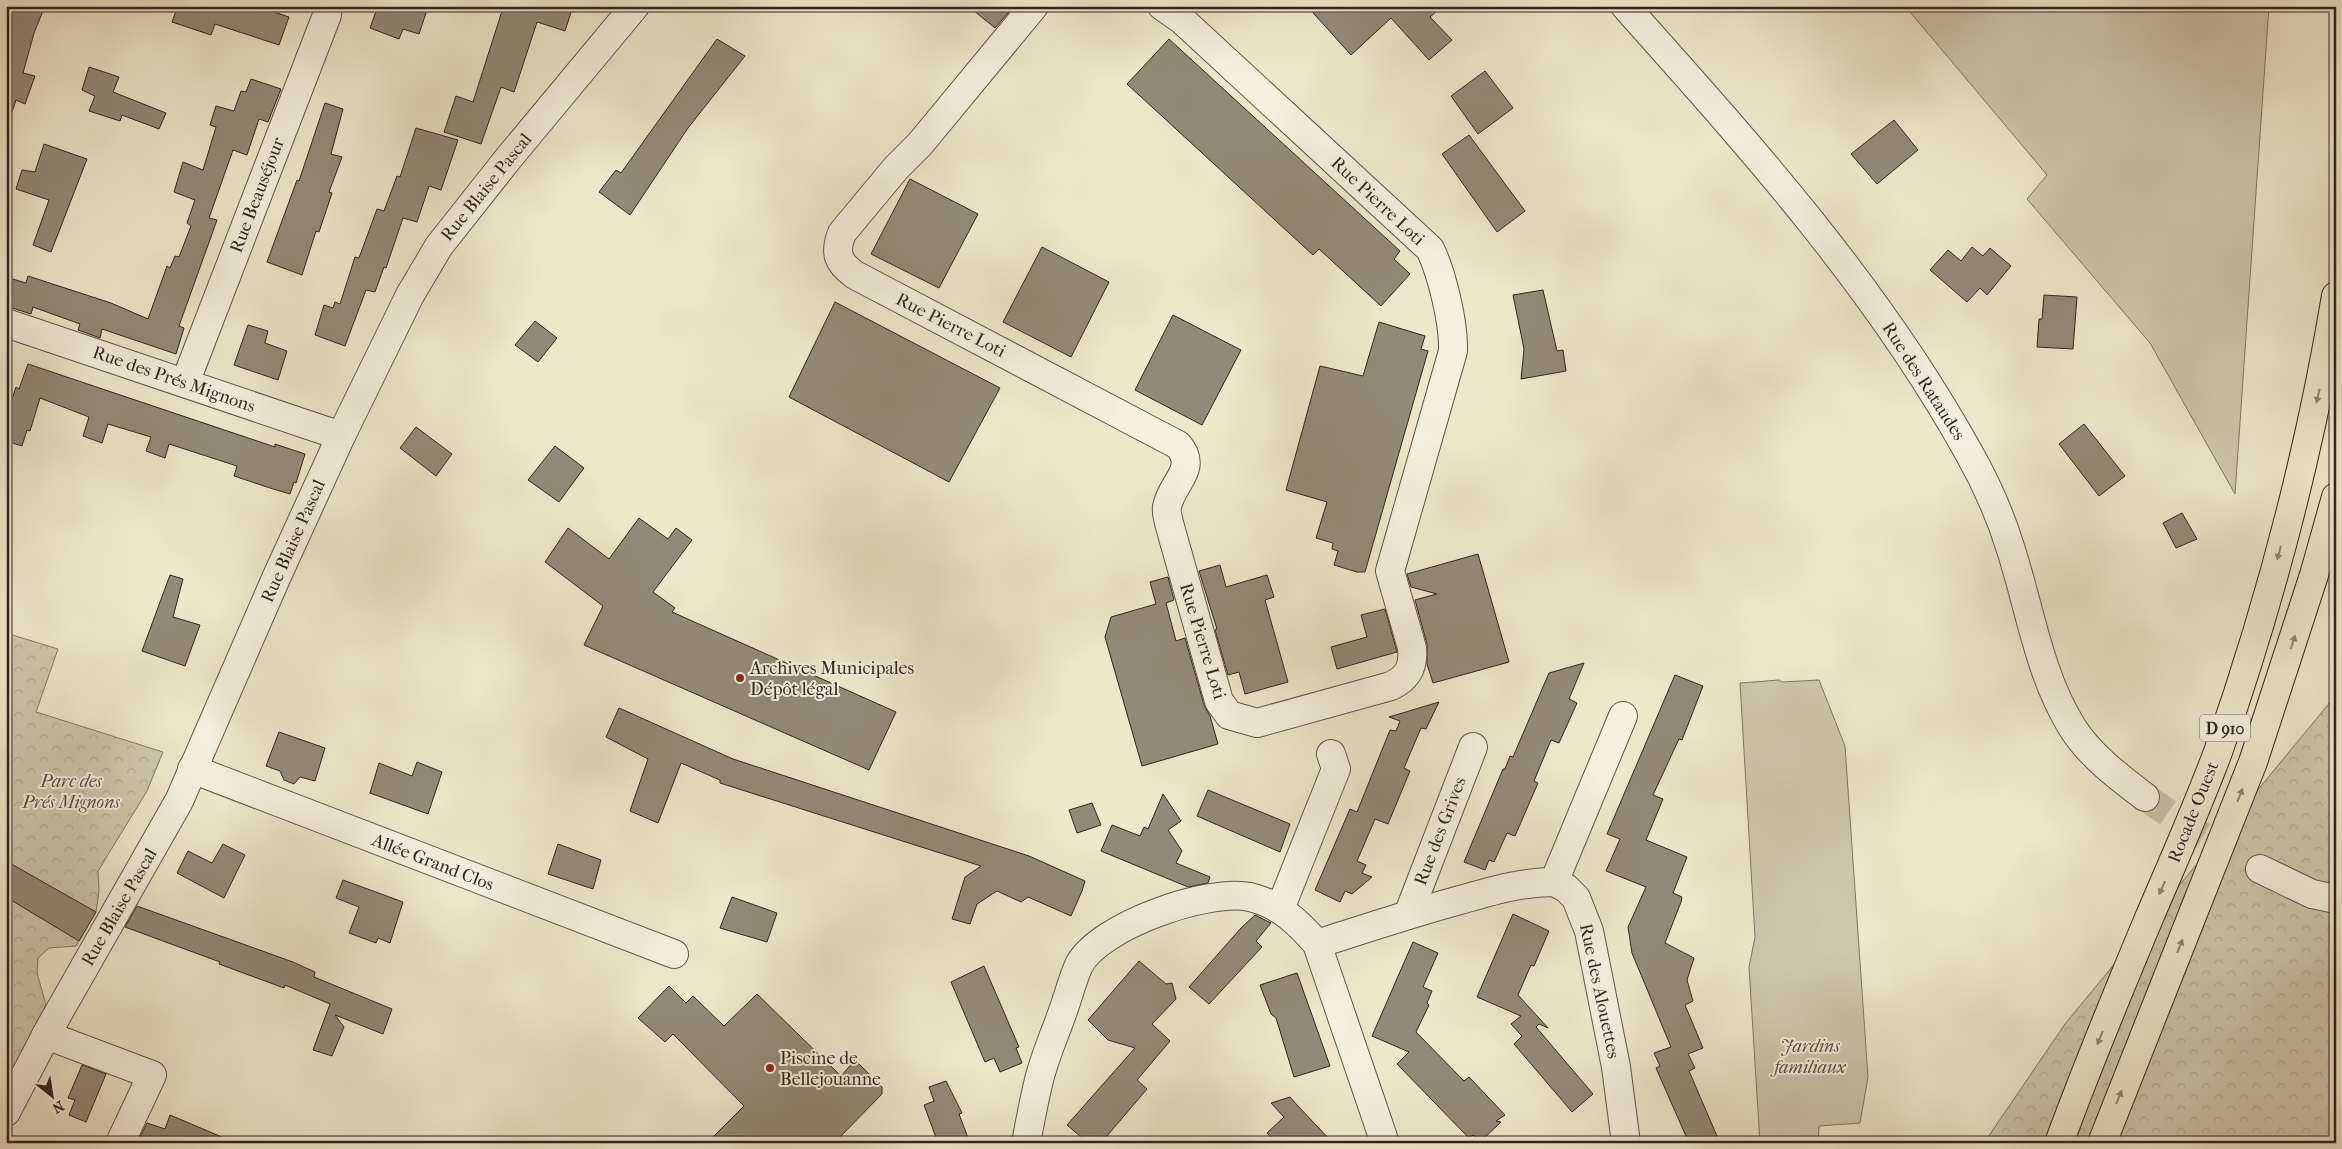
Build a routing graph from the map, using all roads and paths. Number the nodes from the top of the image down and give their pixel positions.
1 (328, 6) edge
2 (635, 6) edge
3 (1034, 6) edge
4 (1162, 6) edge
5 (1625, 6) edge
6 (2336, 296) edge
7 (6, 323) edge
8 (185, 383) junction
9 (341, 436) junction
10 (2336, 497) edge
11 (1623, 716) dead end
12 (1473, 747) dead end
13 (1331, 754) dead end
14 (192, 769) junction
15 (2145, 797) tunnel mouth
16 (2260, 868) tunnel mouth
17 (1554, 882) junction
18 (2336, 899) edge
19 (1280, 909) junction
20 (1408, 914) junction
21 (1316, 944) junction
22 (674, 954) dead end
23 (46, 1034) junction
24 (6, 1112) edge
25 (120, 1143) edge
26 (1026, 1143) edge
27 (1385, 1143) edge
28 (1626, 1143) edge
29 (2059, 1143) edge
30 (2102, 1143) edge

1 - 8 street, Rue Beauséjour
2 - 9 street, Rue Blaise Pascal
3 - 4 street, Rue Pierre Loti
5 - 15 street, Rue des Rataudes
6 -> 29 main road, Rocade Ouest / D 910
7 - 8 street, Rue des Prés Mignons
8 - 9 street, Rue des Prés Mignons
9 - 14 street, Rue Blaise Pascal
30 -> 10 main road, Rocade Ouest / D 910
11 - 17 street
12 - 20 street, Rue des Grives
13 - 19 street
14 - 22 street, Allée Grand Clos
14 - 23 street, Rue Blaise Pascal
16 - 18 street
17 - 20 street, Rue des Grives
17 - 28 street, Rue des Alouettes
19 - 21 street
19 - 26 street
20 - 21 street, Rue des Grives
21 - 27 street
23 - 24 street, Rue Blaise Pascal
23 - 25 street

